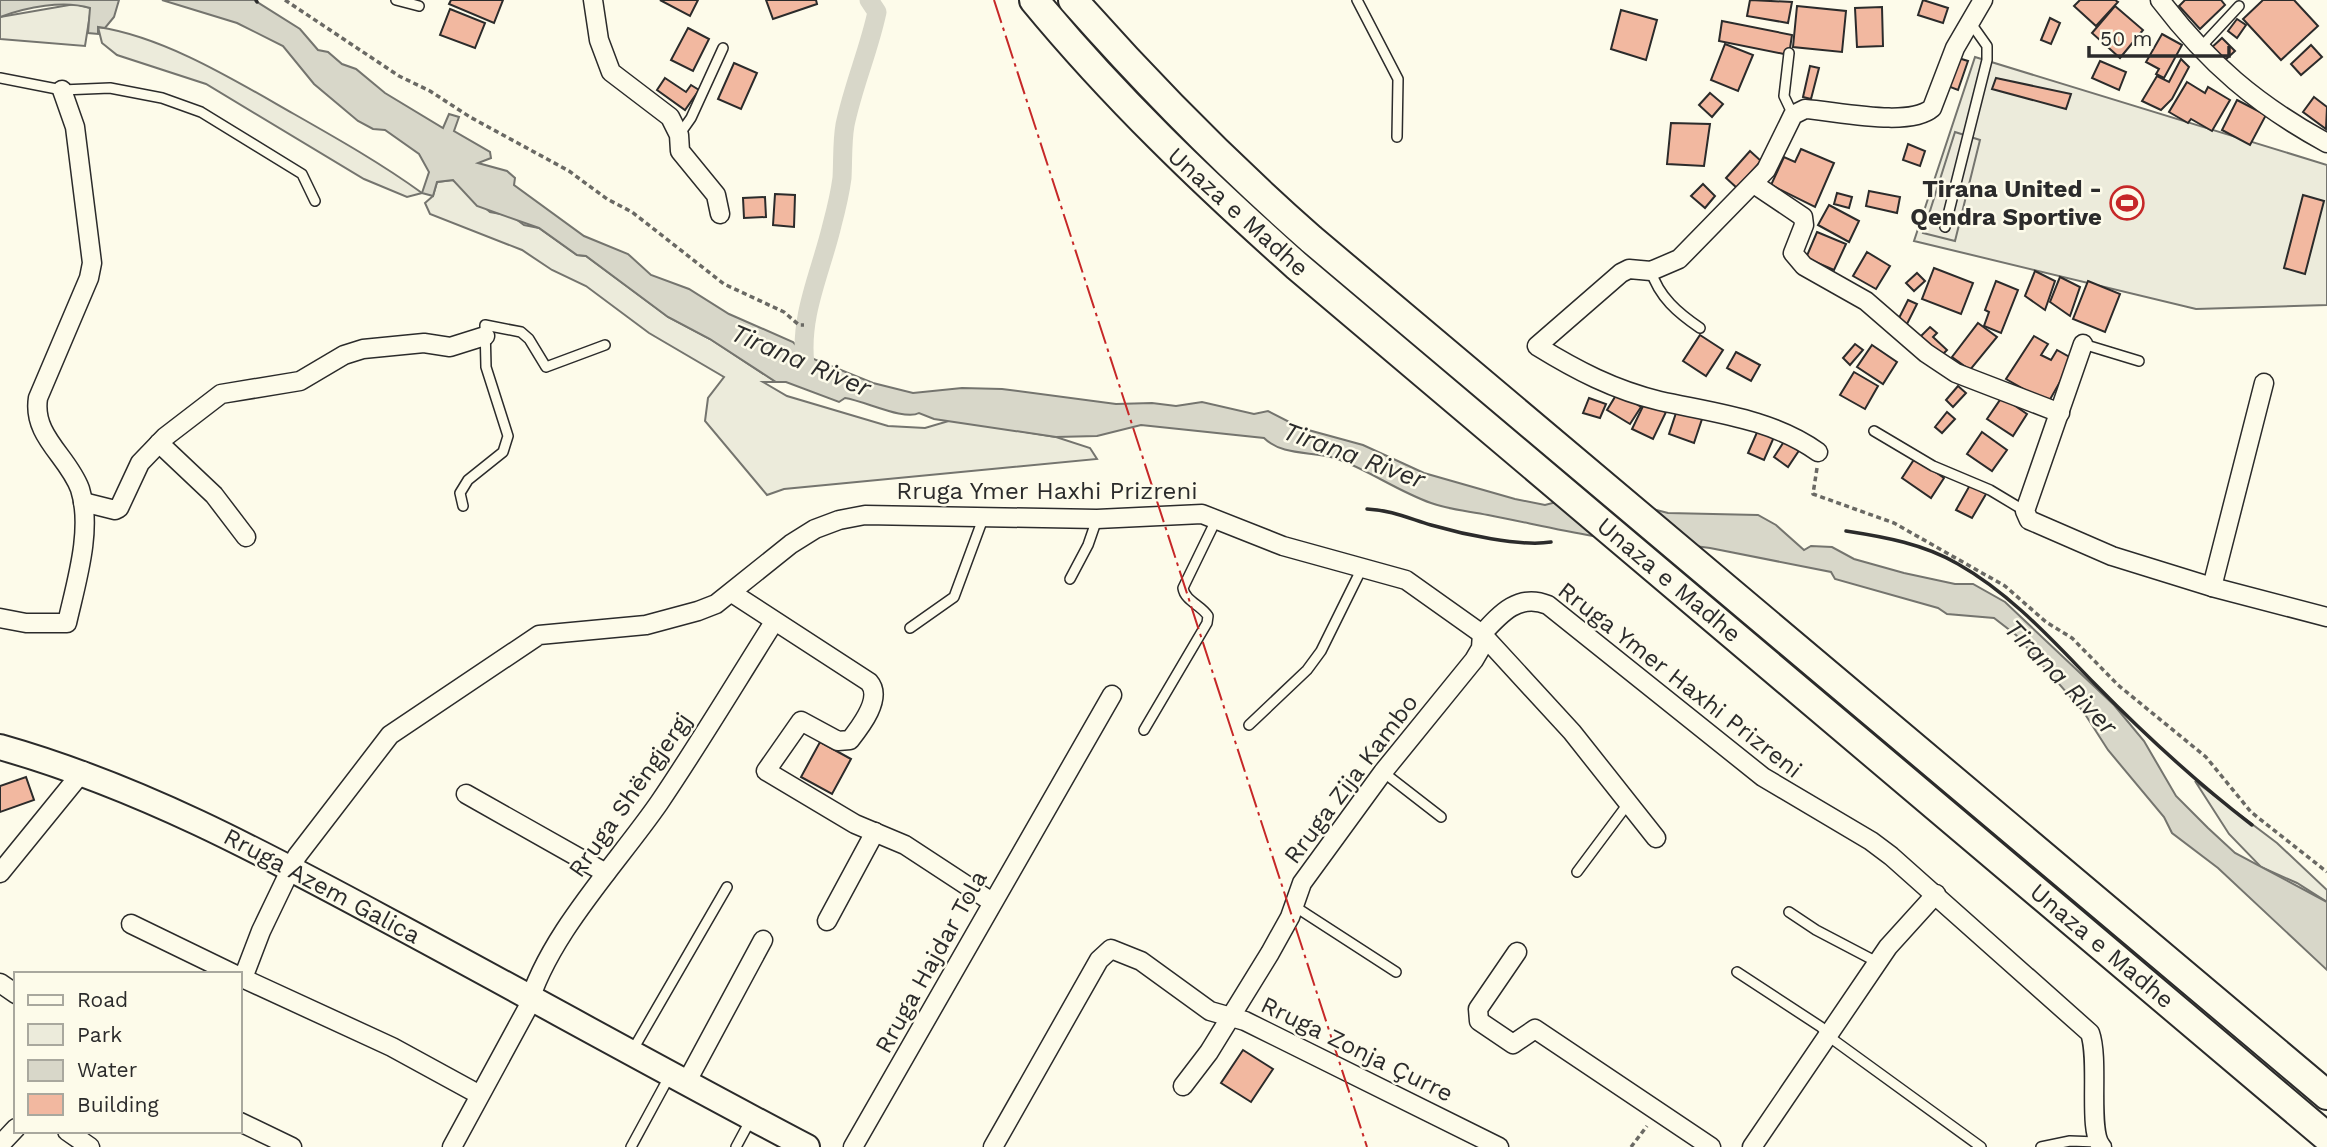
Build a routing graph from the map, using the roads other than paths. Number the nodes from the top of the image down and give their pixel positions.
1 (396, 0) edge
2 (593, 0) edge
3 (1017, 0) edge
4 (1034, 0) edge
5 (1073, 0) edge
6 (1090, 0) edge
7 (1357, 0) edge
8 (1983, 0) edge
9 (2160, 0) edge
10 (419, 6) dead end
11 (2239, 6) dead end
12 (1970, 22) junction
13 (723, 48) dead end
14 (2199, 49) junction
15 (1789, 53) dead end
16 (0, 78) edge
17 (1149, 86) junction
18 (62, 90) junction
19 (1133, 113) junction
20 (1793, 115) junction
21 (679, 135) junction
22 (1397, 137) dead end
23 (2327, 143) edge
24 (1754, 184) junction
25 (315, 201) dead end
26 (720, 214) dead end
27 (1945, 227) dead end
28 (1651, 271) junction
29 (1700, 328) dead end
30 (485, 336) junction
31 (2083, 344) joint
32 (605, 345) dead end
33 (2139, 362) dead end
34 (2264, 383) dead end
35 (2060, 413) junction
36 (1874, 432) dead end
37 (159, 443) junction
38 (1818, 452) road end
39 (83, 502) junction
40 (463, 506) dead end
41 (2025, 510) junction
42 (984, 516) junction
43 (1217, 518) junction
44 (1097, 519) junction
45 (246, 537) dead end
46 (1363, 566) junction
47 (1070, 579) dead end
48 (2212, 587) junction
49 (732, 593) junction
50 (2327, 617) edge
51 (0, 618) edge
52 (774, 622) junction
53 (910, 628) dead end
54 (1482, 634) junction
55 (1112, 695) dead end
56 (1249, 724) dead end
57 (1144, 730) dead end
58 (0, 747) edge
59 (83, 771) junction
60 (1383, 772) junction
61 (466, 794) dead end
62 (1627, 805) junction
63 (1441, 817) dead end
64 (875, 832) junction
65 (1656, 838) dead end
66 (291, 868) junction
67 (1577, 872) dead end
68 (0, 873) edge
69 (606, 873) junction
70 (727, 887) dead end
71 (1936, 894) junction
72 (992, 902) junction
73 (1294, 906) junction
74 (1789, 912) dead end
75 (827, 921) dead end
76 (131, 924) dead end
77 (763, 940) dead end
78 (1517, 952) dead end
79 (1877, 962) junction
80 (231, 972) edge
81 (241, 972) edge
82 (1396, 972) dead end
83 (1737, 972) dead end
84 (242, 977) edge
85 (530, 997) junction
86 (1229, 1017) junction
87 (1828, 1035) junction
88 (631, 1054) junction
89 (678, 1079) junction
90 (1183, 1086) dead end
91 (478, 1094) junction
92 (2327, 1095) edge
93 (752, 1118) junction
94 (242, 1123) edge
95 (14, 1130) edge
96 (69, 1133) edge
97 (2327, 1137) edge
98 (0, 1145) edge
99 (2099, 1145) edge
100 (90, 1147) edge
101 (292, 1147) edge
102 (452, 1147) edge
103 (631, 1147) edge
104 (736, 1147) edge
105 (807, 1147) edge
106 (853, 1147) edge
107 (993, 1147) edge
108 (1499, 1147) edge
109 (1711, 1147) edge
110 (1752, 1147) edge
111 (1981, 1147) edge
112 (2041, 1147) edge

1 - 10 lane
2 - 21 street
3 - 19 highway
4 - 19 highway, Unaza e Madhe
5 - 17 highway, Unaza e Madhe
6 - 17 highway
7 - 22 lane
8 - 12 street
9 - 14 street
11 - 14 lane
12 - 20 street
12 - 27 lane
13 - 21 lane
14 - 23 street
15 - 20 lane
16 - 18 lane
17 - 92 highway, Unaza e Madhe
18 - 25 lane
18 - 39 street
19 - 97 highway, Unaza e Madhe
20 - 24 street
21 - 26 street
24 - 28 street
24 - 35 street
28 - 29 lane
28 - 38 street
30 - 32 lane
30 - 37 street
30 - 40 lane
31 - 33 lane
31 - 35 street
34 - 48 street
35 - 41 street
36 - 41 lane
37 - 39 street
37 - 45 street
39 - 51 street
41 - 48 street
42 - 44 street, Rruga Ymer Haxhi Prizreni
42 - 49 street, Rruga Ymer Haxhi Prizreni
42 - 53 lane
43 - 44 street, Rruga Ymer Haxhi Prizreni
43 - 46 street, Rruga Ymer Haxhi Prizreni
43 - 57 lane
44 - 47 lane
46 - 54 street, Rruga Ymer Haxhi Prizreni
46 - 56 lane
48 - 50 street
49 - 52 street
49 - 66 street, Rruga Ymer Haxhi Prizreni
52 - 64 street
52 - 69 street, Rruga Shëngjergj
54 - 60 street, Rruga Zija Kambo
54 - 62 street
54 - 71 street, Rruga Ymer Haxhi Prizreni
55 - 72 street, Rruga Hajdar Tola
58 - 59 main road, Rruga Azem Galica
59 - 66 main road, Rruga Azem Galica
59 - 68 street
60 - 63 lane
60 - 73 street, Rruga Zija Kambo
61 - 69 street
62 - 65 street
62 - 67 lane
64 - 72 street
64 - 75 street
66 - 81 street, Rruga Ymer Haxhi Prizreni
66 - 85 main road, Rruga Azem Galica
69 - 85 street, Rruga Shëngjergj
70 - 88 lane
71 - 79 street
71 - 99 street, Rruga Ymer Haxhi Prizreni
72 - 106 street, Rruga Hajdar Tola
73 - 82 lane
73 - 86 street, Rruga Zija Kambo
74 - 79 lane
76 - 80 street
77 - 89 street
78 - 109 street
79 - 87 street
83 - 87 lane
84 - 91 street
85 - 88 main road, Rruga Azem Galica
85 - 91 street, Rruga Shëngjergj
86 - 90 street, Rruga Zonja Çurre
86 - 107 street
86 - 108 street, Rruga Zonja Çurre
87 - 110 street
87 - 111 lane
88 - 89 main road, Rruga Azem Galica
89 - 93 main road, Rruga Azem Galica
89 - 103 lane
91 - 102 street, Rruga Shëngjergj
93 - 104 lane
93 - 105 main road, Rruga Azem Galica
94 - 101 street
95 - 98 street
96 - 100 street
99 - 112 lane

